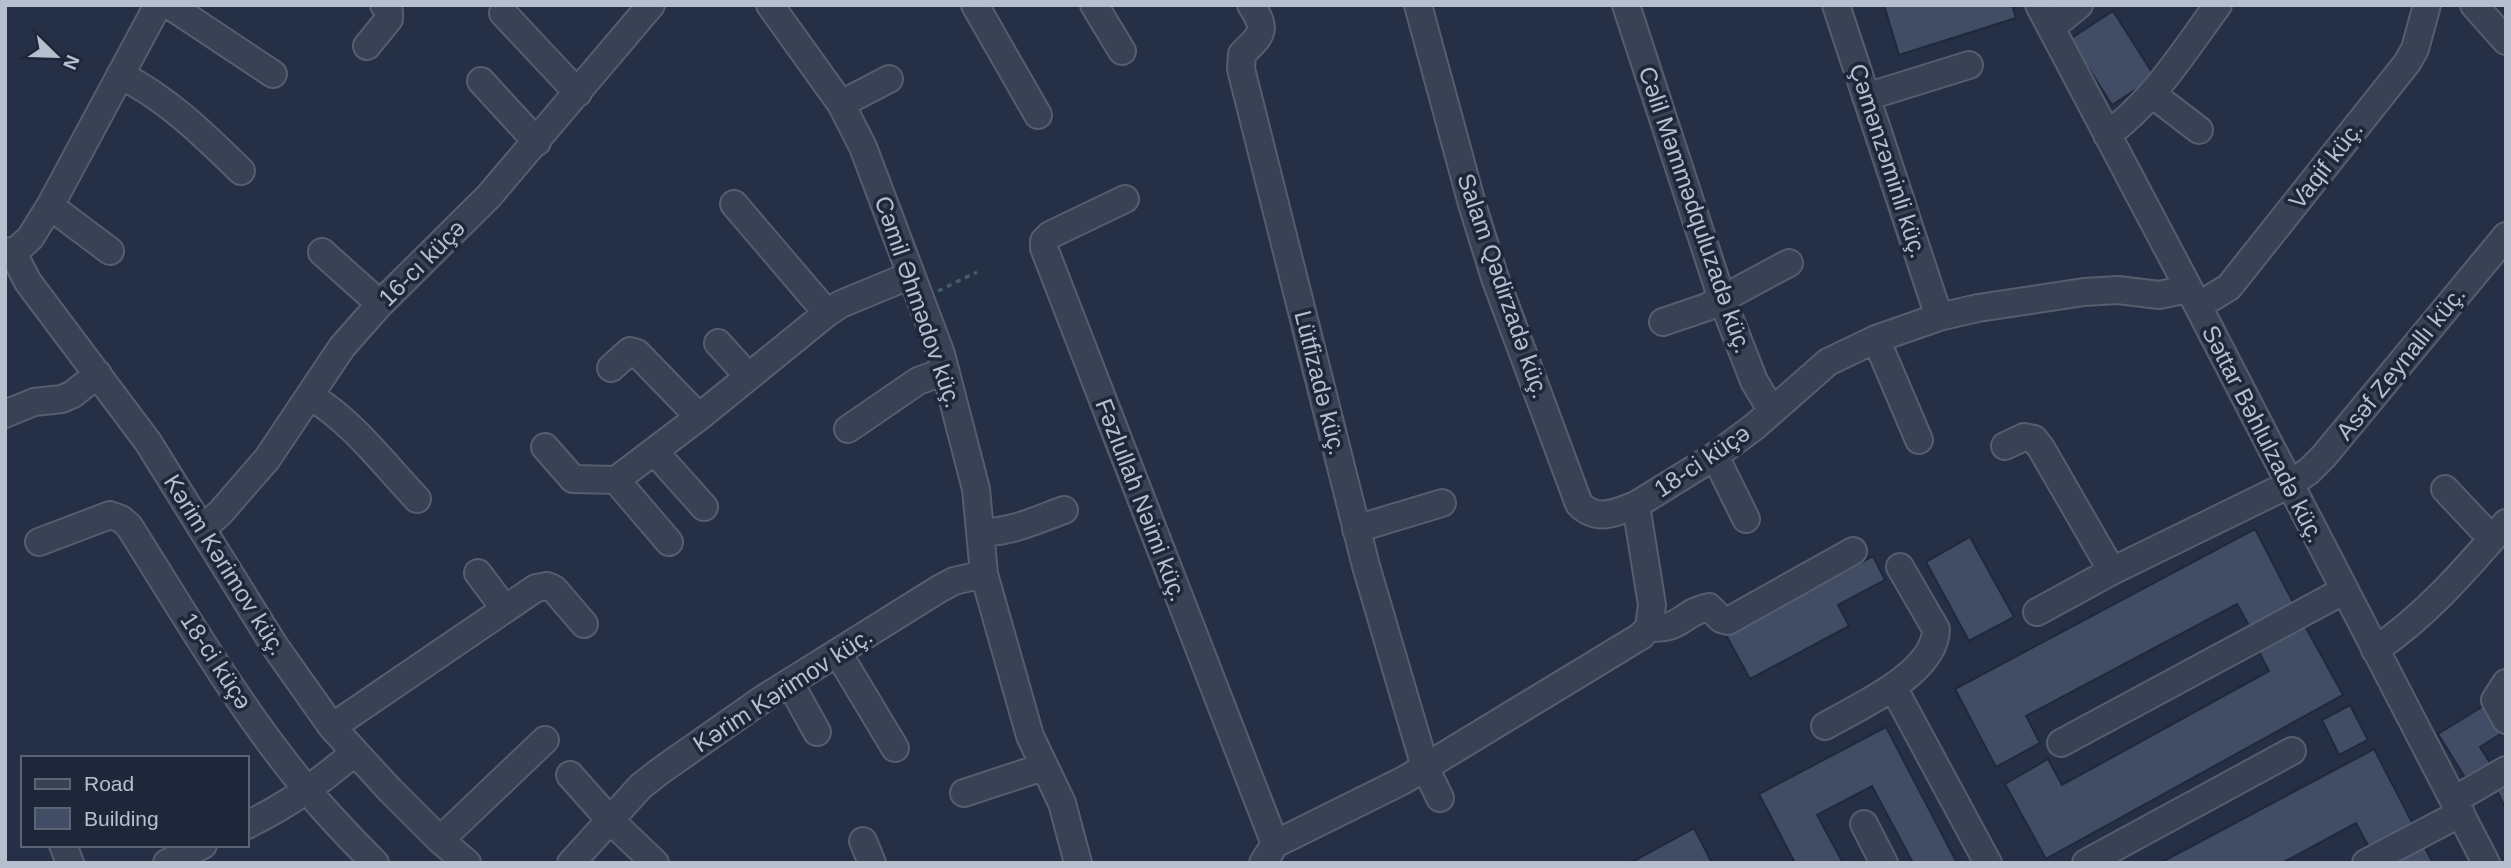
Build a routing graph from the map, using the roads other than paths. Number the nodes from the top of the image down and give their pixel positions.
1 (158, 5) edge
2 (169, 5) edge
3 (384, 5) edge
4 (651, 5) edge
5 (770, 5) edge
6 (975, 5) edge
7 (1094, 5) edge
8 (1251, 5) edge
9 (1418, 5) edge
10 (1626, 5) edge
11 (1836, 5) edge
12 (2080, 5) edge
13 (2218, 5) edge
14 (2427, 5) edge
15 (2474, 5) edge
16 (503, 13) dead end
17 (2045, 16) edge
18 (2506, 41) edge
19 (366, 46) dead end
20 (1122, 51) dead end
21 (1969, 65) dead end
22 (120, 75) junction
23 (273, 75) dead end
24 (889, 79) dead end
25 (481, 80) dead end
26 (578, 93) junction
27 (2152, 94) junction
28 (1866, 97) junction
29 (841, 104) junction
30 (1038, 115) dead end
31 (2199, 130) dead end
32 (2107, 135) junction
33 (537, 142) junction
34 (241, 171) dead end
35 (1125, 199) dead end
36 (734, 204) dead end
37 (50, 206) junction
38 (2506, 236) edge
39 (8, 251) edge
40 (110, 251) dead end
41 (322, 252) dead end
42 (1789, 262) dead end
43 (916, 287) junction
44 (2193, 298) junction
45 (1722, 299) junction
46 (380, 304) junction
47 (827, 313) junction
48 (1939, 317) junction
49 (1663, 322) dead end
50 (1876, 339) junction
51 (718, 342) dead end
52 (611, 368) dead end
53 (945, 371) junction
54 (98, 374) junction
55 (748, 376) junction
56 (310, 396) junction
57 (1772, 411) junction
58 (5, 414) edge
59 (699, 417) junction
60 (848, 429) dead end
61 (1919, 440) dead end
62 (2005, 446) dead end
63 (545, 447) dead end
64 (654, 451) junction
65 (1715, 456) junction
66 (616, 480) junction
67 (2290, 484) junction
68 (2445, 488) dead end
69 (417, 499) dead end
70 (1442, 503) dead end
71 (1636, 505) junction
72 (704, 507) dead end
73 (1064, 510) dead end
74 (1746, 519) dead end
75 (202, 528) junction
76 (1356, 529) junction
77 (2499, 531) edge
78 (981, 532) junction
79 (39, 541) dead end
80 (669, 542) dead end
81 (1853, 551) dead end
82 (1900, 567) dead end
83 (2112, 571) junction
84 (478, 573) dead end
85 (984, 574) junction
86 (2343, 590) junction
87 (505, 609) junction
88 (2037, 612) dead end
89 (584, 624) dead end
90 (1649, 627) junction
91 (2375, 650) junction
92 (838, 653) junction
93 (790, 683) junction
94 (2506, 683) edge
95 (1893, 687) junction
96 (2506, 720) edge
97 (1825, 726) dead end
98 (332, 727) junction
99 (817, 732) dead end
100 (545, 740) dead end
101 (2061, 743) dead end
102 (895, 748) dead end
103 (2292, 751) dead end
104 (354, 753) junction
105 (1043, 767) junction
106 (1425, 767) junction
107 (2506, 770) edge
108 (570, 775) dead end
109 (308, 791) junction
110 (964, 793) dead end
111 (1440, 798) dead end
112 (2457, 806) junction
113 (609, 819) junction
114 (248, 824) edge
115 (1864, 824) dead end
116 (440, 840) junction
117 (200, 847) edge
118 (1269, 853) edge
119 (167, 863) edge
120 (375, 863) edge
121 (467, 863) edge
122 (571, 863) edge
123 (655, 863) edge
124 (1078, 863) edge
125 (1884, 863) edge
126 (1988, 863) edge
127 (2086, 863) edge
128 (2366, 863) edge
129 (2486, 863) edge

1 - 22 street
2 - 23 street
3 - 19 street
4 - 26 street, 16-cı küçə
5 - 29 street, Cəmil Əhmədov küç.
6 - 30 street
7 - 20 street
8 - 76 street, Lütfizadə küç.
9 - 71 street, Salam Qədirzadə küç.
10 - 45 street, Cəlil Məmmədquluzadə küç.
11 - 28 street, Çəmənzəminli küç.
12 - 17 street
13 - 27 street
14 - 44 street, Vaqif küç.
15 - 18 street
16 - 26 street
17 - 32 street, Səttar Bəhlulzadə küç.
21 - 28 street
22 - 34 street
22 - 37 street
24 - 29 street
25 - 33 street
26 - 33 street, 16-cı küçə
27 - 31 street
27 - 32 street
28 - 48 street, Çəmənzəminli küç.
29 - 43 street, Cəmil Əhmədov küç.
32 - 44 street, Səttar Bəhlulzadə küç.
33 - 46 street, 16-cı küçə
35 - 118 street, Fəzlullah Nəimi küç.
36 - 47 street
37 - 39 street
37 - 40 street
38 - 67 street, Asəf Zeynallı küç.
39 - 54 street, Kərim Kərimov küç.
41 - 46 street
42 - 45 street
43 - 47 street
43 - 53 street, Cəmil Əhmədov küç.
44 - 48 street, 18-ci küçə
44 - 67 street, Səttar Bəhlulzadə küç.
45 - 49 street
45 - 57 street, Cəlil Məmmədquluzadə küç.
46 - 56 street, 16-cı küçə
47 - 55 street
48 - 50 street, 18-ci küçə
50 - 57 street, 18-ci küçə
50 - 61 street
51 - 55 street
52 - 59 street
53 - 60 street
53 - 78 street, Cəmil Əhmədov küç.
54 - 58 street
54 - 75 street, Kərim Kərimov küç.
55 - 59 street
56 - 69 street
56 - 75 street, 16-cı küçə
57 - 65 street, 18-ci küçə
59 - 64 street
62 - 83 street
63 - 66 street
64 - 66 street
64 - 72 street
65 - 71 street, 18-ci küçə
65 - 74 street
66 - 80 street
67 - 83 street, Asəf Zeynallı küç.
67 - 86 street, Səttar Bəhlulzadə küç.
68 - 77 street
70 - 76 street
71 - 90 street, 18-ci küçə
73 - 78 street
75 - 98 street, Kərim Kərimov küç.
76 - 106 street, Lütfizadə küç.
77 - 91 street
78 - 85 street, Cəmil Əhmədov küç.
79 - 109 street, 18-ci küçə
81 - 90 street
82 - 95 street
83 - 88 street, Asəf Zeynallı küç.
84 - 87 street
85 - 92 street, Kərim Kərimov küç.
85 - 105 street, Cəmil Əhmədov küç.
86 - 91 street, Səttar Bəhlulzadə küç.
86 - 101 street
87 - 89 street
87 - 98 street
90 - 106 street
91 - 112 street, Səttar Bəhlulzadə küç.
92 - 93 street, Kərim Kərimov küç.
92 - 102 street
93 - 99 street
93 - 113 street, Kərim Kərimov küç.
94 - 96 street
95 - 97 street
95 - 126 street
98 - 104 street, Kərim Kərimov küç.
100 - 116 street
103 - 127 street
104 - 109 street
104 - 116 street, Kərim Kərimov küç.
105 - 110 street
105 - 124 street, Cəmil Əhmədov küç.
106 - 111 street, Lütfizadə küç.
106 - 118 street
107 - 112 street
108 - 113 street
109 - 114 street
109 - 120 street, 18-ci küçə
112 - 128 street
112 - 129 street, Səttar Bəhlulzadə küç.
113 - 122 street, Kərim Kərimov küç.
113 - 123 street
115 - 125 street
116 - 121 street, Kərim Kərimov küç.
117 - 119 street

